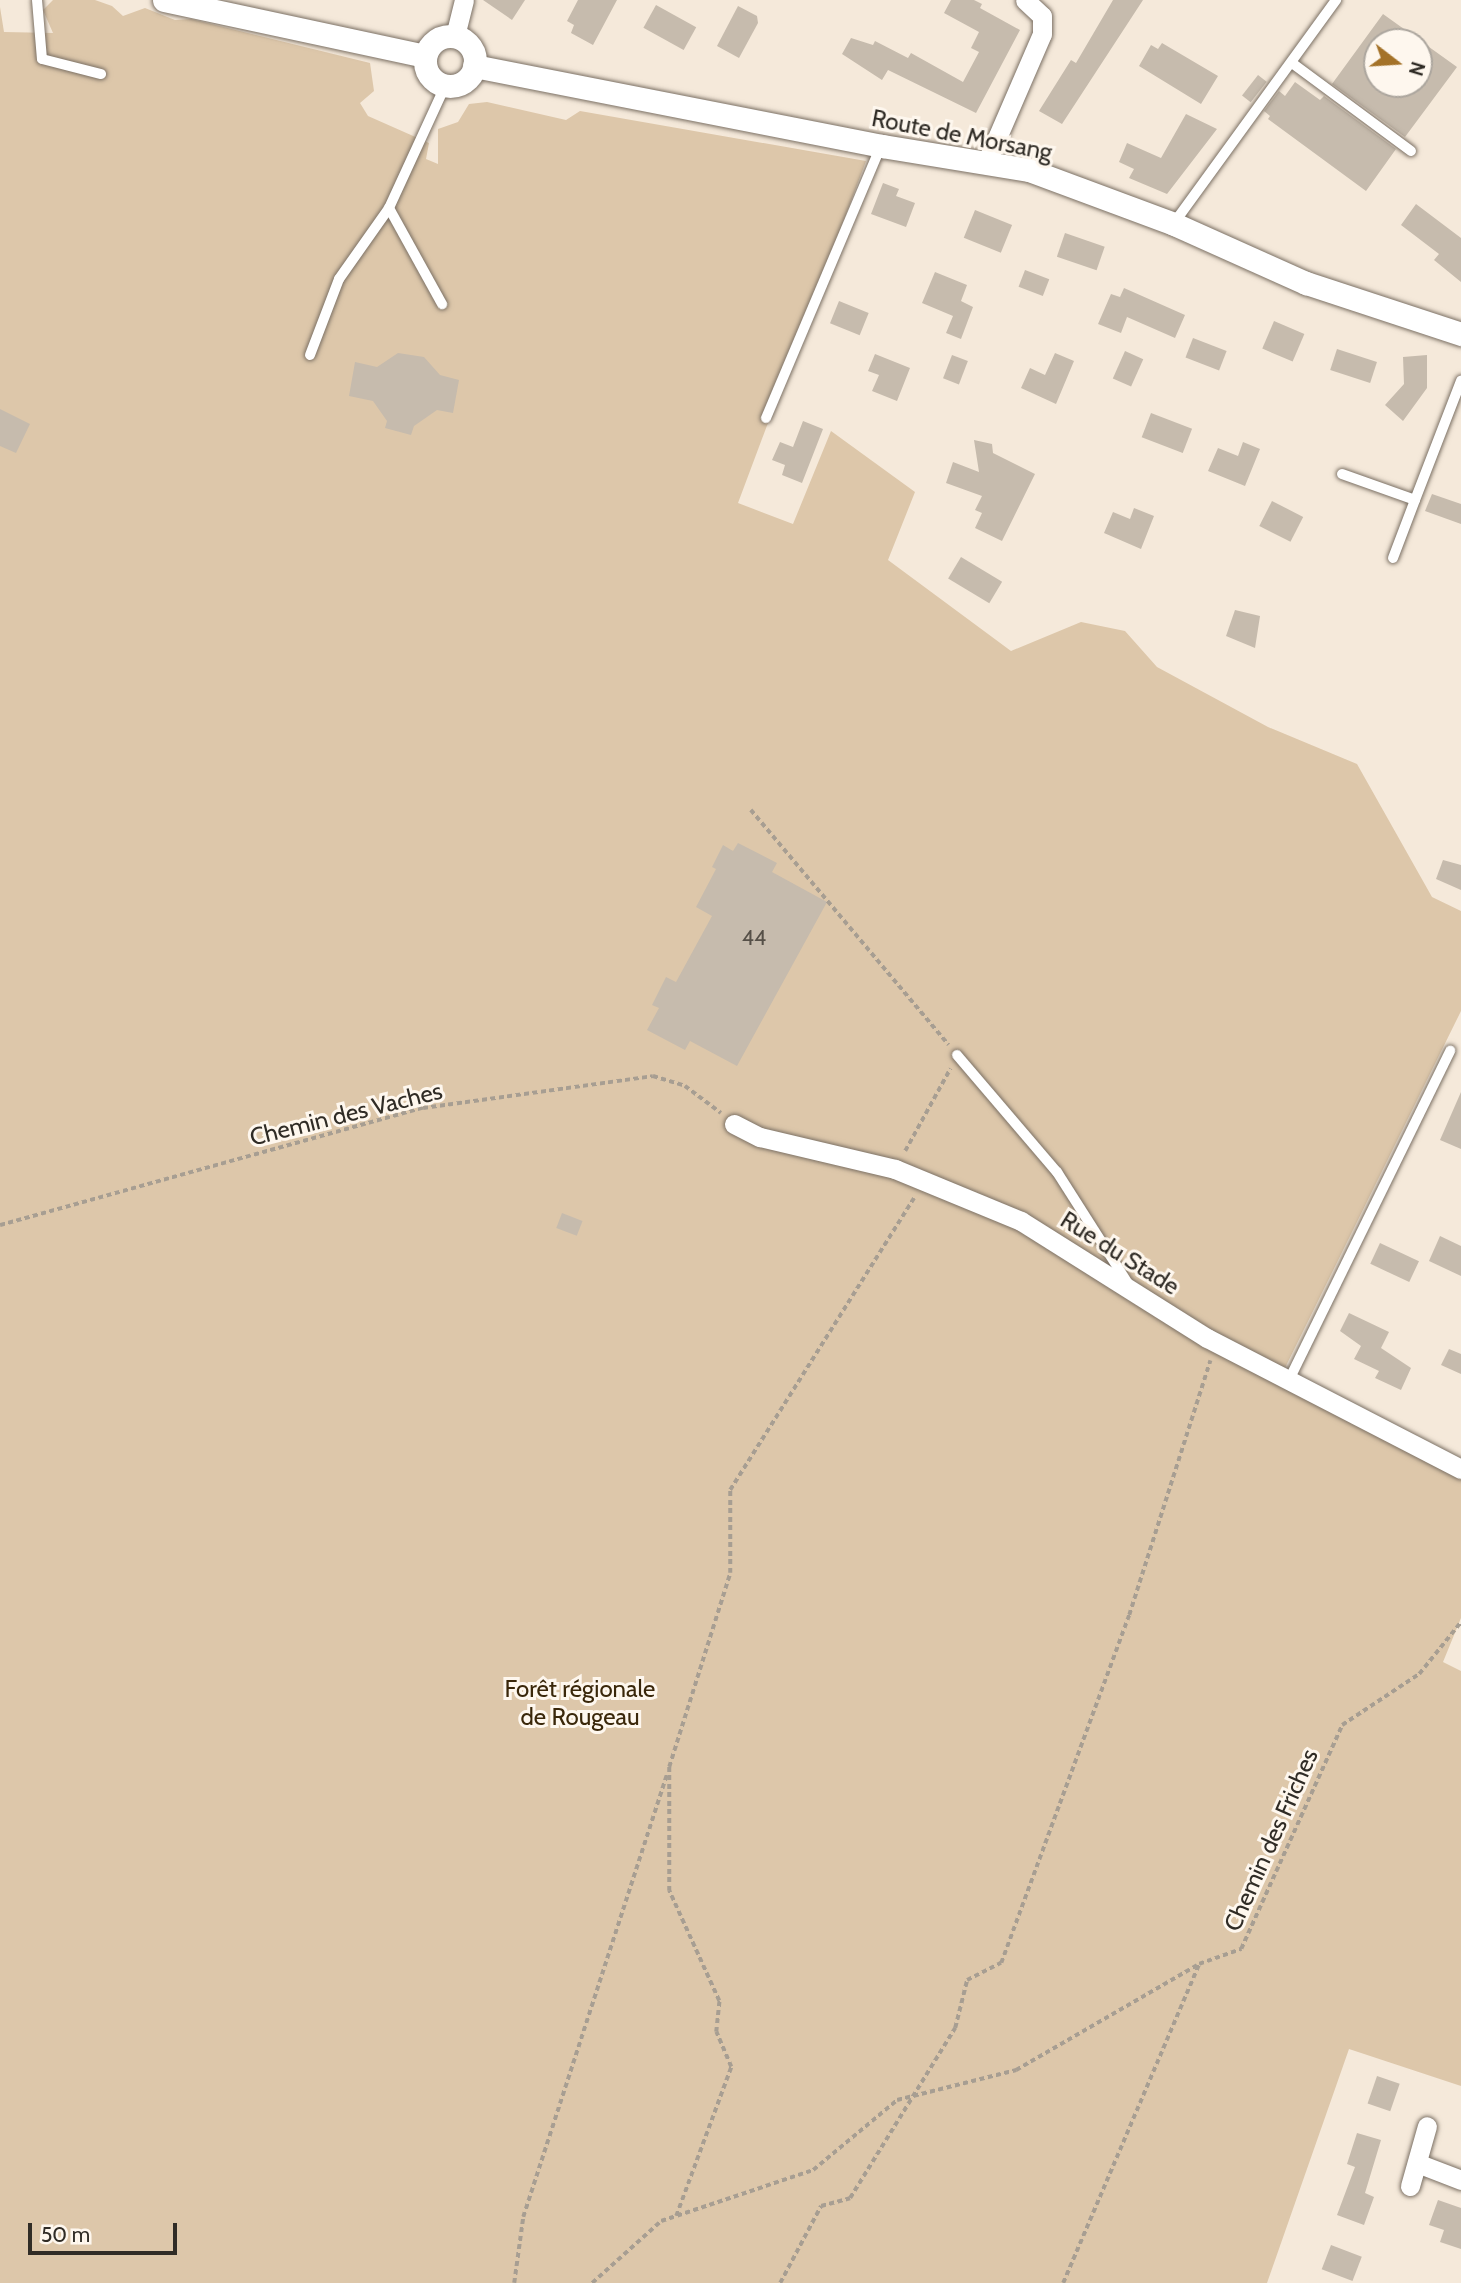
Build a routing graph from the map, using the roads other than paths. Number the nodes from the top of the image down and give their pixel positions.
1 (37, 0) edge
2 (164, 0) edge
3 (464, 0) edge
4 (1025, 0) edge
5 (1336, 0) edge
6 (455, 36) junction
7 (425, 56) junction
8 (1292, 63) junction
9 (474, 66) junction
10 (101, 74) dead end
11 (445, 86) junction
12 (881, 146) junction
13 (1411, 151) dead end
14 (987, 161) junction
15 (389, 208) junction
16 (1174, 224) junction
17 (442, 304) dead end
18 (1461, 334) edge
19 (310, 355) dead end
20 (1461, 381) edge
21 (766, 418) dead end
22 (1342, 474) dead end
23 (1415, 500) junction
24 (1393, 558) dead end
25 (1450, 1051) dead end
26 (957, 1055) road end
27 (734, 1124) road end
28 (1131, 1288) junction
29 (1287, 1383) junction
30 (1461, 1469) edge
31 (1427, 2126) dead end
32 (1417, 2163) junction
33 (1461, 2180) edge
34 (1410, 2186) dead end

1 - 10 lane
2 - 7 street
3 - 6 street
4 - 14 street
5 - 8 lane
6 - 7 street
6 - 9 street
7 - 11 street
8 - 13 lane
8 - 16 lane
9 - 11 street
9 - 12 street, Route de Morsang
11 - 15 lane
12 - 14 street, Route de Morsang
12 - 21 lane
14 - 16 street, Route de Morsang
15 - 17 lane
15 - 19 lane
16 - 18 street, Route de Morsang
20 - 23 lane
22 - 23 lane
23 - 24 lane
25 - 29 lane
26 - 28 lane
27 - 28 street, Rue du Stade
28 - 29 street, Rue du Stade
29 - 30 street, Rue du Stade
31 - 32 street
32 - 33 street
32 - 34 street

